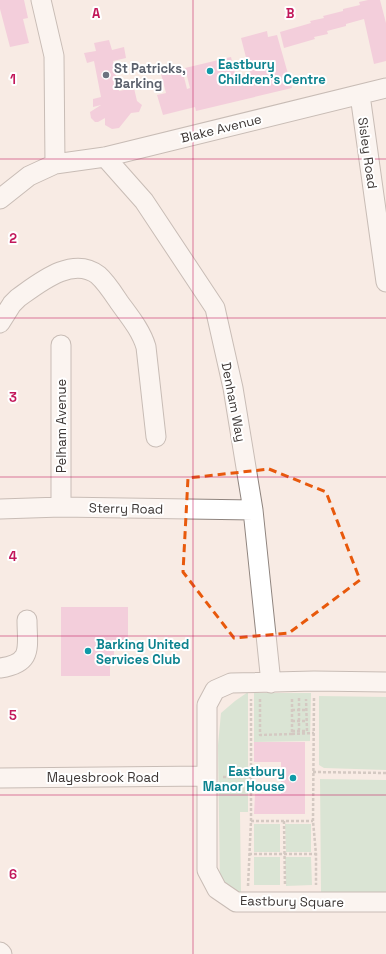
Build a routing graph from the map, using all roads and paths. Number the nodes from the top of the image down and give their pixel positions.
1 (42, 0) edge
2 (386, 88) edge
3 (360, 94) junction
4 (105, 157) junction
5 (55, 164) junction
6 (0, 199) edge
7 (386, 282) edge
8 (0, 323) edge
9 (61, 345) dead end
10 (156, 437) dead end
11 (61, 507) junction
12 (0, 509) edge
13 (253, 510) junction
14 (27, 620) dead end
15 (0, 668) edge
16 (314, 681) junction
17 (386, 682) edge
18 (261, 687) junction
19 (292, 694) dead end
20 (299, 698) junction
21 (292, 699) junction
22 (292, 710) junction
23 (299, 710) junction
24 (307, 710) junction
25 (299, 721) junction
26 (307, 721) junction
27 (292, 722) junction
28 (300, 730) junction
29 (292, 732) junction
30 (314, 733) junction
31 (313, 772) junction
32 (386, 773) edge
33 (207, 776) junction
34 (250, 777) junction
35 (0, 778) edge
36 (250, 821) junction
37 (284, 821) junction
38 (313, 821) junction
39 (249, 854) junction
40 (284, 854) junction
41 (316, 854) junction
42 (285, 889) dead end
43 (248, 890) dead end
44 (313, 902) junction
45 (386, 902) edge

1 - 5 street
2 - 3 street, Blake Avenue
3 - 4 street, Blake Avenue
3 - 7 street, Sisley Road
4 - 5 street, Blake Avenue
4 - 13 street, Denham Way
5 - 6 street, Blake Avenue
8 - 10 street
9 - 11 street, Pelham Avenue
11 - 12 street, Sterry Road
11 - 13 street, Sterry Road
13 - 18 street, Denham Way
14 - 15 street
16 - 17 street, Eastbury Square
16 - 18 street, Eastbury Square
16 - 30 path
18 - 29 path
18 - 33 street, Eastbury Square
18 - 34 path
19 - 21 path
20 - 21 path
20 - 23 path
20 - 24 path
21 - 22 path
22 - 23 path
22 - 27 path
23 - 24 path
23 - 25 path
24 - 26 path
25 - 26 path
25 - 27 path
25 - 28 path
26 - 28 path
27 - 29 path
28 - 29 path
29 - 30 path
30 - 31 path
31 - 32 path
31 - 38 path
33 - 34 path
33 - 35 street, Mayesbrook Road
33 - 44 street, Eastbury Square
34 - 36 path
36 - 37 path
36 - 39 path
37 - 38 path
37 - 40 path
38 - 41 path
39 - 40 path
39 - 43 path
40 - 41 path
40 - 42 path
41 - 44 path
44 - 45 street, Eastbury Square

